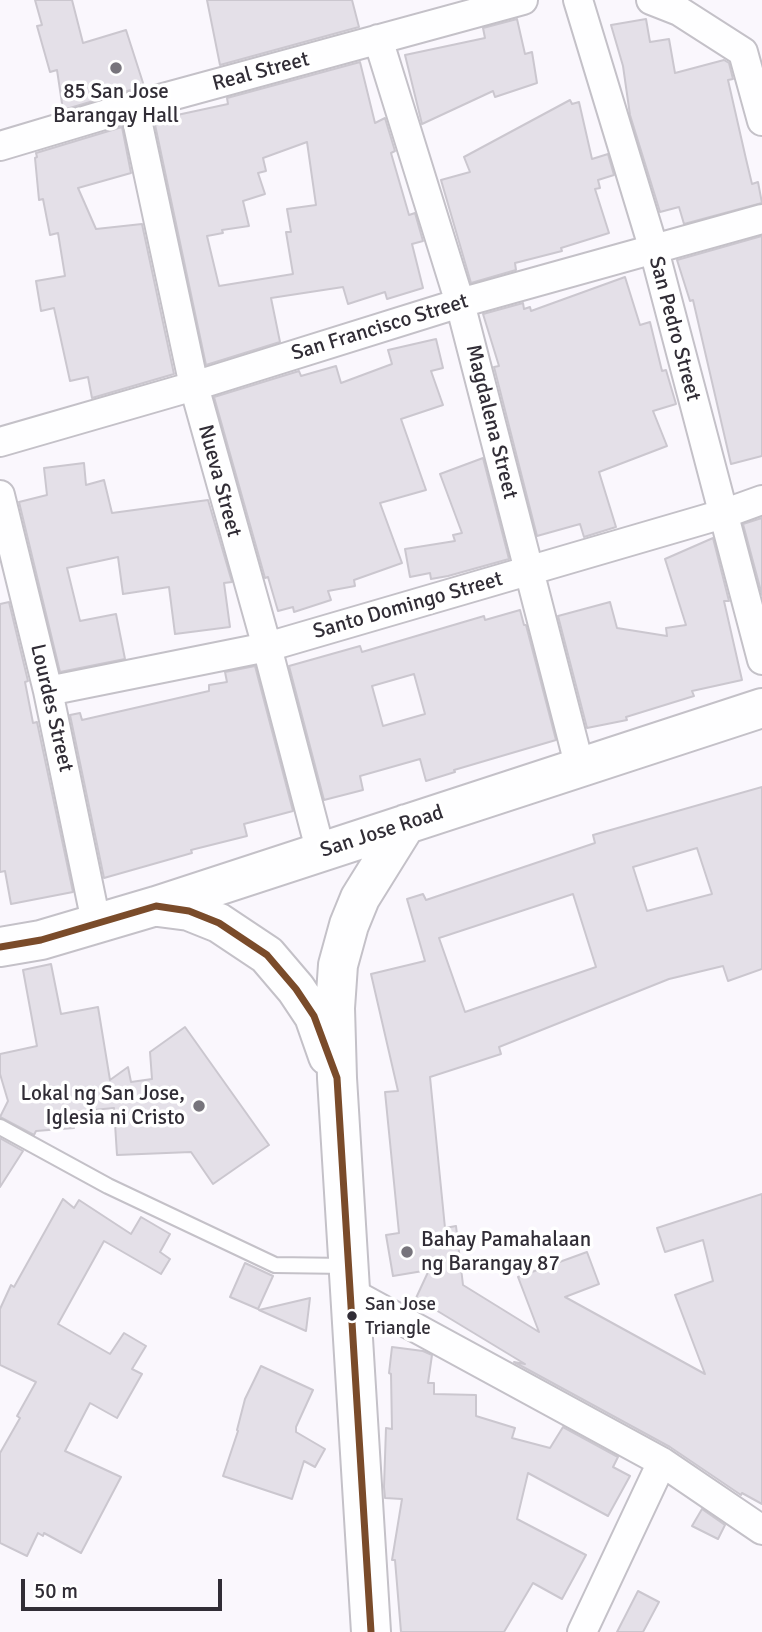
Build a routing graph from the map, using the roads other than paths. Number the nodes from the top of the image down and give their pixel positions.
1 (523, 0) edge
2 (578, 0) edge
3 (651, 0) edge
4 (378, 40) junction
5 (134, 106) junction
6 (762, 121) edge
7 (0, 146) edge
8 (762, 219) edge
9 (653, 250) junction
10 (460, 303) junction
11 (194, 386) junction
12 (0, 442) edge
13 (0, 495) edge
14 (762, 500) edge
15 (723, 514) junction
16 (528, 571) junction
17 (267, 647) junction
18 (762, 660) edge
19 (48, 691) junction
20 (762, 708) edge
21 (580, 768) junction
22 (406, 824) junction
23 (321, 853) junction
24 (156, 906) junction
25 (96, 922) junction
26 (0, 947) edge
27 (337, 1078) junction
28 (0, 1126) edge
29 (349, 1279) junction
30 (662, 1462) junction
31 (762, 1530) edge
32 (371, 1632) edge
33 (582, 1632) edge

1 - 4 street, Real Street
2 - 9 street, San Pedro Street
3 - 6 street
4 - 5 street, Real Street
4 - 10 street, Magdalena Street
5 - 7 street, Real Street
5 - 11 street, Nueva Street
8 - 9 street, San Francisco Street
9 - 10 street, San Francisco Street
9 - 15 street, San Pedro Street
10 - 11 street, San Francisco Street
10 - 16 street, Magdalena Street
11 - 12 street, San Francisco Street
11 - 17 street, Nueva Street
13 - 19 street, Lourdes Street
14 - 15 street, Santo Domingo Street
15 - 16 street, Santo Domingo Street
15 - 18 street, San Pedro Street
16 - 17 street, Santo Domingo Street
16 - 21 street, Magdalena Street
17 - 19 street, Santo Domingo Street
17 - 23 street, Nueva Street
19 - 25 street, Lourdes Street
20 - 21 main road, San Jose Road
21 - 22 main road, San Jose Road
22 - 23 main road, San Jose Road
22 - 27 main road
23 - 24 main road, San Jose Road
24 - 25 main road, San Jose Road
24 - 27 main road
25 - 26 main road, San Jose Road
27 - 29 main road
28 - 29 lane
29 - 30 street
29 - 32 main road
30 - 31 street
30 - 33 street

